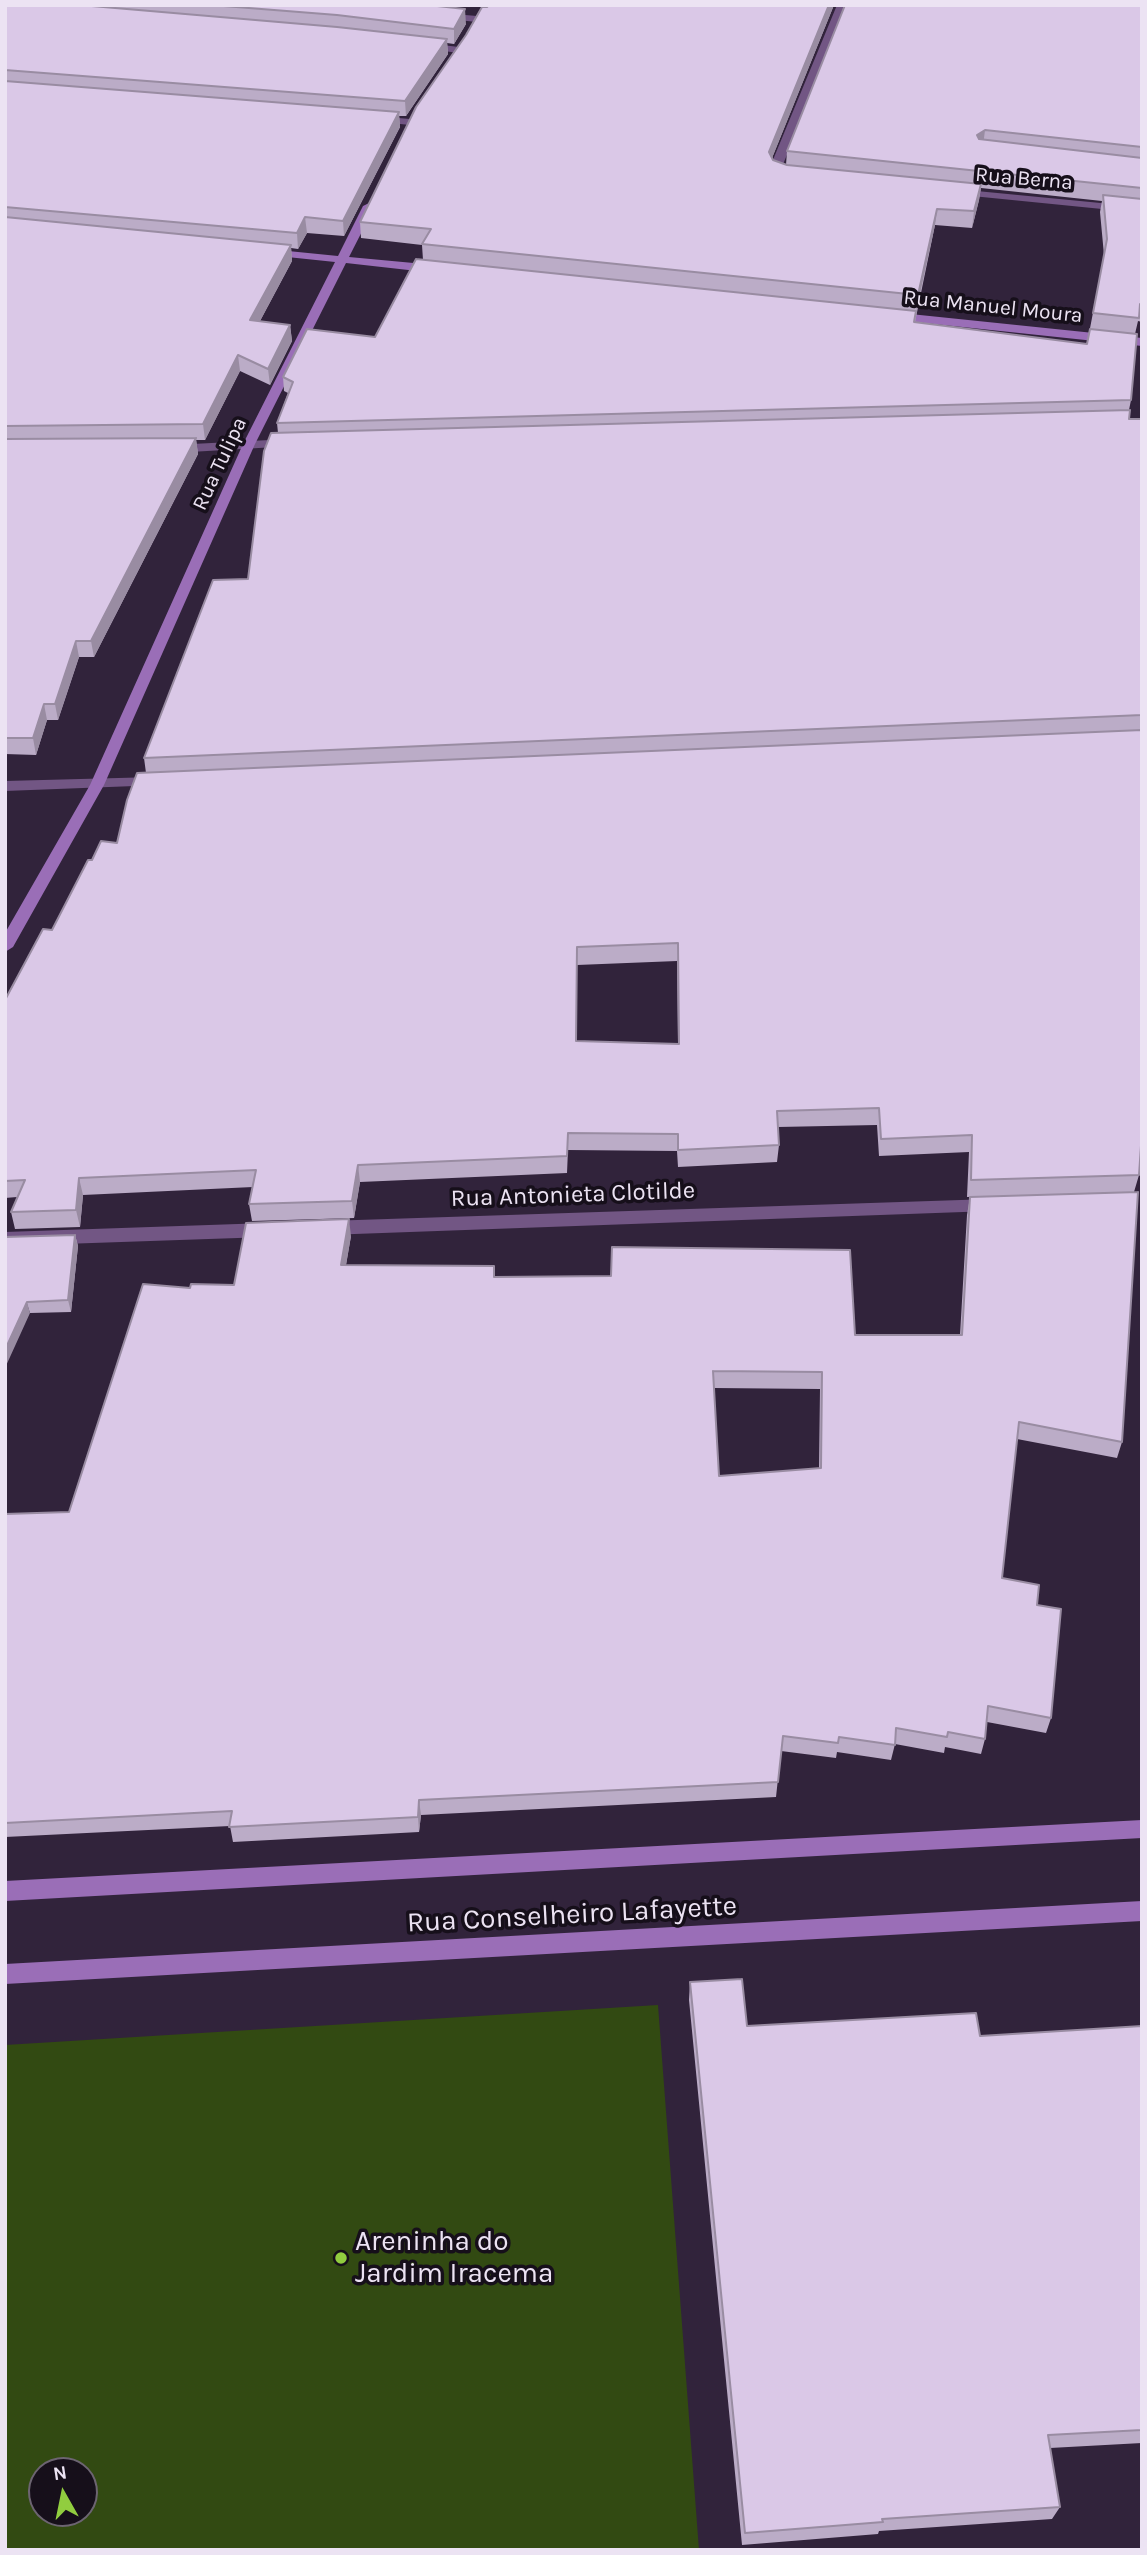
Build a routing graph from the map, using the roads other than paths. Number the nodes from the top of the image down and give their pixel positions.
1 (484, 5) edge
2 (842, 5) edge
3 (437, 15) edge
4 (465, 39) junction
5 (405, 44) edge
6 (356, 118) edge
7 (410, 123) edge
8 (800, 177) edge
9 (937, 190) edge
10 (373, 197) edge
11 (1142, 210) edge
12 (249, 250) edge
13 (343, 259) junction
14 (454, 271) edge
15 (880, 315) edge
16 (1142, 342) edge
17 (304, 443) edge
18 (248, 444) junction
19 (162, 449) edge
20 (166, 782) edge
21 (97, 785) junction
22 (5, 786) edge
23 (5, 947) edge
24 (1003, 1205) edge
25 (310, 1228) edge
26 (282, 1229) edge
27 (5, 1239) edge
28 (1142, 1829) edge
29 (5, 1891) edge
30 (1142, 1910) edge
31 (5, 1974) edge

1 - 4 street
2 - 8 street
3 - 4 street
4 - 5 street
6 - 7 street
9 - 11 street, Rua Berna
10 - 13 street, Rua Tulipa
12 - 13 street
13 - 14 street
13 - 18 street, Rua Tulipa
15 - 16 street, Rua Manuel Moura
17 - 18 street
18 - 19 street
18 - 21 street, Rua Tulipa
20 - 21 street
21 - 22 street
21 - 23 street, Rua Tulipa
24 - 25 street, Rua Antonieta Clotilde
26 - 27 street
28 - 29 street
30 - 31 street, Rua Conselheiro Lafayette

